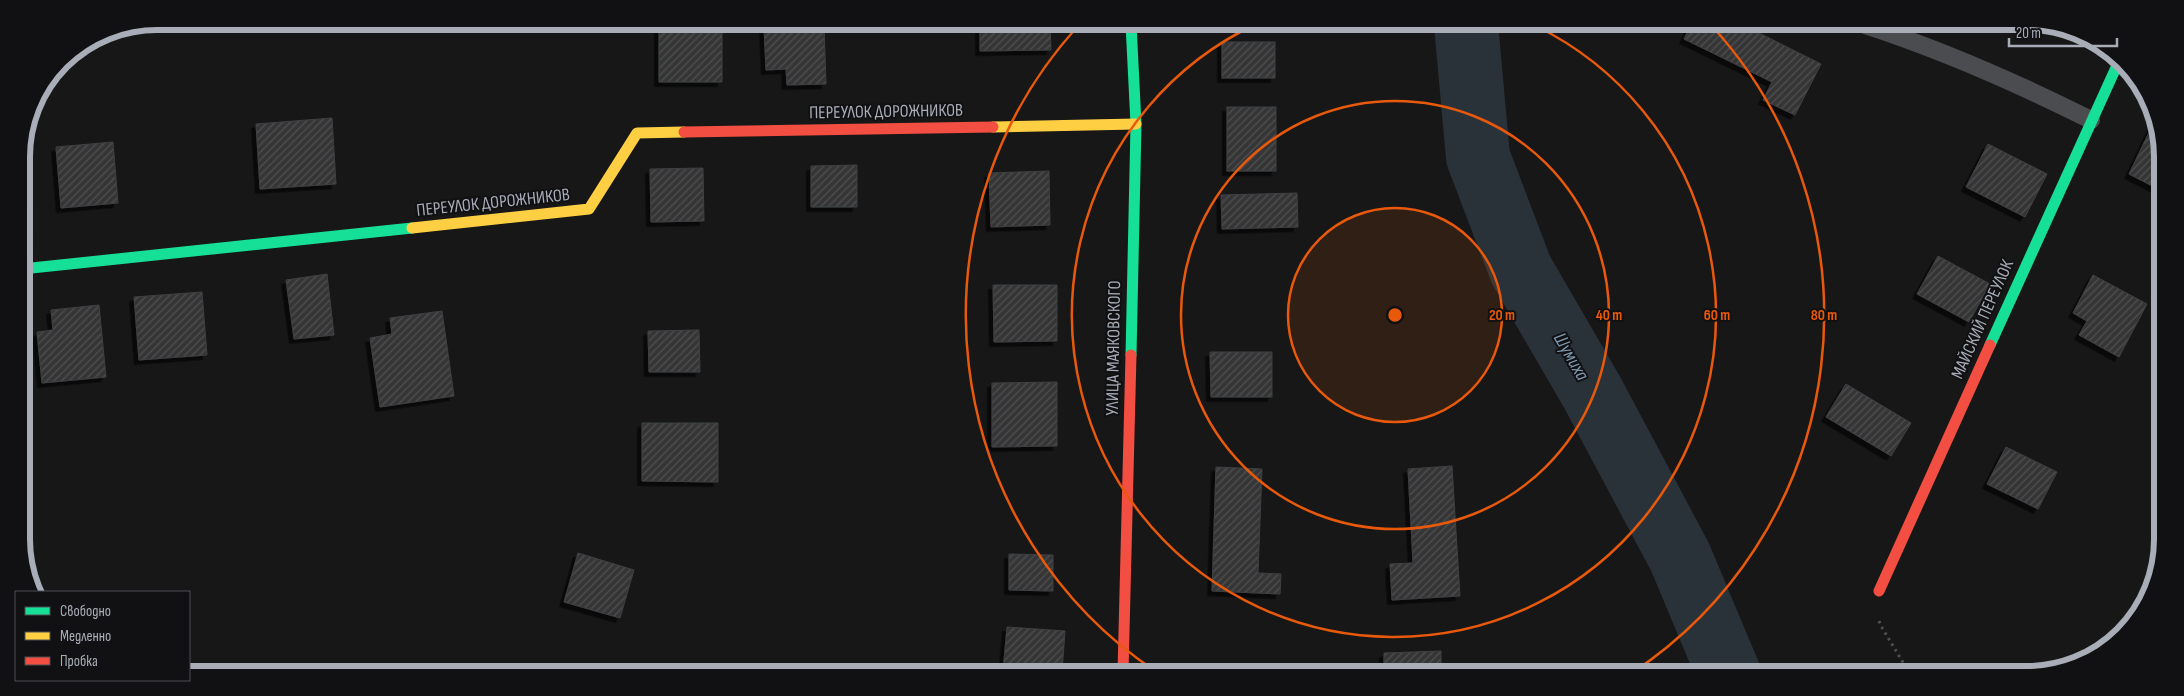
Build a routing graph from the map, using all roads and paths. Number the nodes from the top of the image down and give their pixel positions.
1 (1132, 30) edge
2 (1879, 30) edge
3 (2116, 67) edge
4 (2091, 120) junction
5 (1136, 124) junction
6 (30, 269) edge
7 (1879, 591) joint
8 (1123, 666) edge
9 (1905, 666) edge

1 - 5 street, УЛИЦА МАЯКОВСКОГО
2 - 4 lane
3 - 4 street, МАЙСКИЙ ПЕРЕУЛОК
4 - 7 street, МАЙСКИЙ ПЕРЕУЛОК
5 - 6 street, ПЕРЕУЛОК ДОРОЖНИКОВ
5 - 8 street, УЛИЦА МАЯКОВСКОГО
7 - 9 path

